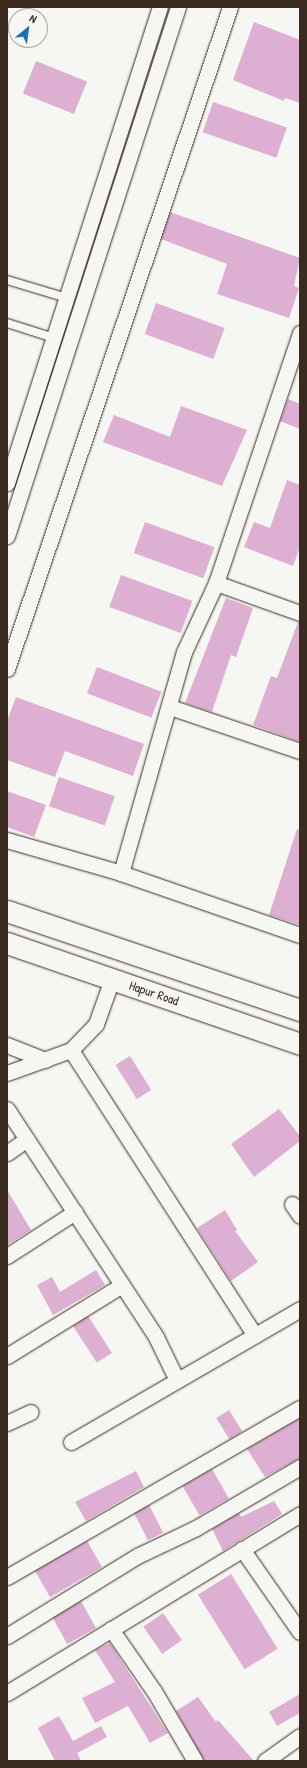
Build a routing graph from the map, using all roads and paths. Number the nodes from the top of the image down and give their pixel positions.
1 (160, 7) edge
2 (178, 7) edge
3 (230, 7) edge
4 (7, 280) edge
5 (67, 298) junction
6 (7, 324) edge
7 (300, 333) edge
8 (54, 338) junction
9 (7, 483) edge
10 (7, 536) edge
11 (216, 583) junction
12 (300, 613) edge
13 (7, 669) edge
14 (170, 707) junction
15 (300, 751) edge
16 (7, 840) edge
17 (121, 873) junction
18 (7, 911) edge
19 (300, 935) edge
20 (7, 943) edge
21 (112, 979) junction
22 (300, 1010) edge
23 (300, 1044) edge
24 (7, 1046) edge
25 (71, 1050) junction
26 (45, 1060) junction
27 (7, 1073) edge
28 (7, 1109) edge
29 (27, 1139) junction
30 (7, 1153) edge
31 (75, 1212) junction
32 (7, 1256) edge
33 (122, 1286) junction
34 (300, 1308) edge
35 (255, 1334) junction
36 (7, 1356) edge
37 (177, 1380) junction
38 (300, 1408) edge
39 (31, 1412) dead end
40 (7, 1423) edge
41 (71, 1442) dead end
42 (300, 1466) edge
43 (300, 1514) edge
44 (242, 1549) junction
45 (7, 1577) edge
46 (111, 1629) junction
47 (300, 1632) edge
48 (7, 1636) edge
49 (7, 1693) edge
50 (300, 1736) edge
51 (196, 1761) edge
52 (265, 1761) edge

1 - 5 street
2 - 10 street
3 - 13 street
4 - 5 lane
5 - 8 street
6 - 8 lane
7 - 11 street
8 - 9 street
11 - 12 street
11 - 14 street
14 - 15 street
14 - 17 street
16 - 17 street
17 - 19 street
18 - 22 main road
20 - 21 main road, Hapur Road
21 - 23 main road, Hapur Road
21 - 25 street
24 - 26 street
25 - 26 street
25 - 35 street
26 - 27 street
28 - 29 street
29 - 30 street
29 - 31 street
31 - 32 street
31 - 33 street
33 - 36 street
33 - 37 street
34 - 35 street
35 - 37 street
37 - 41 street
38 - 45 street
39 - 40 street
42 - 48 street
43 - 44 street
44 - 46 street
44 - 47 street
46 - 49 street
46 - 51 street
50 - 52 street

